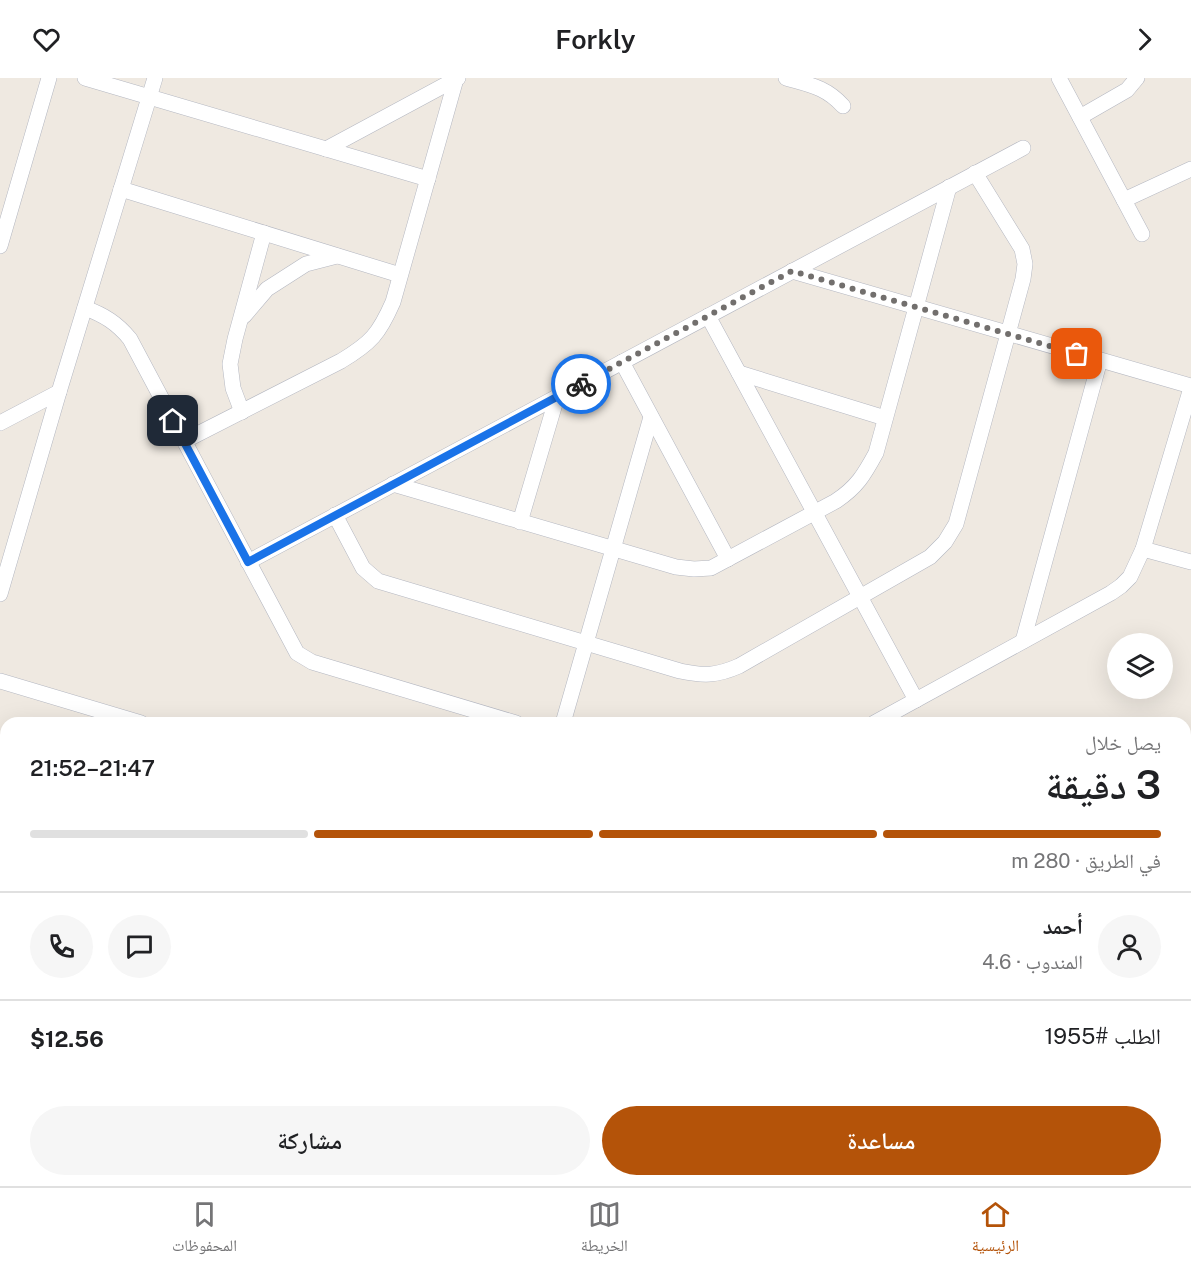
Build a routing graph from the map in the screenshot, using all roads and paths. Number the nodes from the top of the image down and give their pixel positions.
1 (49, 78) edge
2 (85, 78) edge
3 (155, 78) edge
4 (1059, 78) edge
5 (1137, 78) edge
6 (457, 79) edge
7 (796, 80) edge
8 (432, 84) edge
9 (149, 97) junction
10 (843, 106) dead end
11 (1080, 117) junction
12 (1023, 148) dead end
13 (326, 149) junction
14 (1191, 169) edge
15 (975, 173) junction
16 (428, 179) junction
17 (949, 187) junction
18 (121, 189) junction
19 (1124, 200) junction
20 (264, 234) junction
21 (1142, 234) dead end
22 (0, 246) edge
23 (337, 256) junction
24 (792, 271) junction
25 (400, 275) junction
26 (916, 307) junction
27 (85, 308) junction
28 (708, 316) junction
29 (240, 321) junction
30 (1008, 333) junction
31 (1100, 360) junction
32 (622, 362) junction
33 (739, 373) junction
34 (1191, 387) edge
35 (59, 392) junction
36 (557, 397) junction
37 (242, 412) junction
38 (651, 417) junction
39 (885, 418) junction
40 (0, 423) edge
41 (184, 441) junction
42 (393, 484) junction
43 (814, 512) junction
44 (335, 515) junction
45 (520, 522) junction
46 (613, 549) junction
47 (1143, 549) junction
48 (728, 559) junction
49 (248, 562) junction
50 (1191, 562) edge
51 (0, 594) edge
52 (860, 597) junction
53 (1023, 641) junction
54 (586, 643) junction
55 (0, 681) edge
56 (916, 700) junction
57 (109, 717) edge
58 (496, 717) edge
59 (565, 717) edge
60 (885, 717) edge

1 - 22 street
2 - 9 street
3 - 9 street
4 - 11 street
5 - 11 street
6 - 8 street
6 - 16 street
7 - 10 street
8 - 13 street
9 - 13 street
9 - 18 street
11 - 19 street
12 - 15 street
13 - 16 street
14 - 19 street
15 - 17 street
15 - 30 street
16 - 25 street
17 - 24 street
17 - 26 street
18 - 20 street
18 - 27 street
19 - 21 street
20 - 23 street
20 - 29 street
23 - 25 street
23 - 29 street
24 - 26 street
24 - 28 street
25 - 37 street
26 - 30 street
26 - 39 street
27 - 35 street
27 - 41 street
28 - 32 street
28 - 33 street
29 - 37 street
30 - 31 street
30 - 52 street
31 - 34 street
31 - 53 street
32 - 36 street
32 - 38 street
33 - 39 street
33 - 43 street
34 - 47 street
35 - 40 street
35 - 51 street
36 - 42 street
36 - 45 street
37 - 41 street
38 - 46 street
38 - 48 street
39 - 43 street
41 - 49 street
42 - 44 street
42 - 45 street
43 - 48 street
43 - 52 street
44 - 49 street
44 - 54 street
45 - 46 street
46 - 48 street
46 - 54 street
47 - 50 street
47 - 53 street
49 - 58 street
52 - 54 street
52 - 56 street
53 - 56 street
54 - 59 street
55 - 57 street
56 - 60 street

